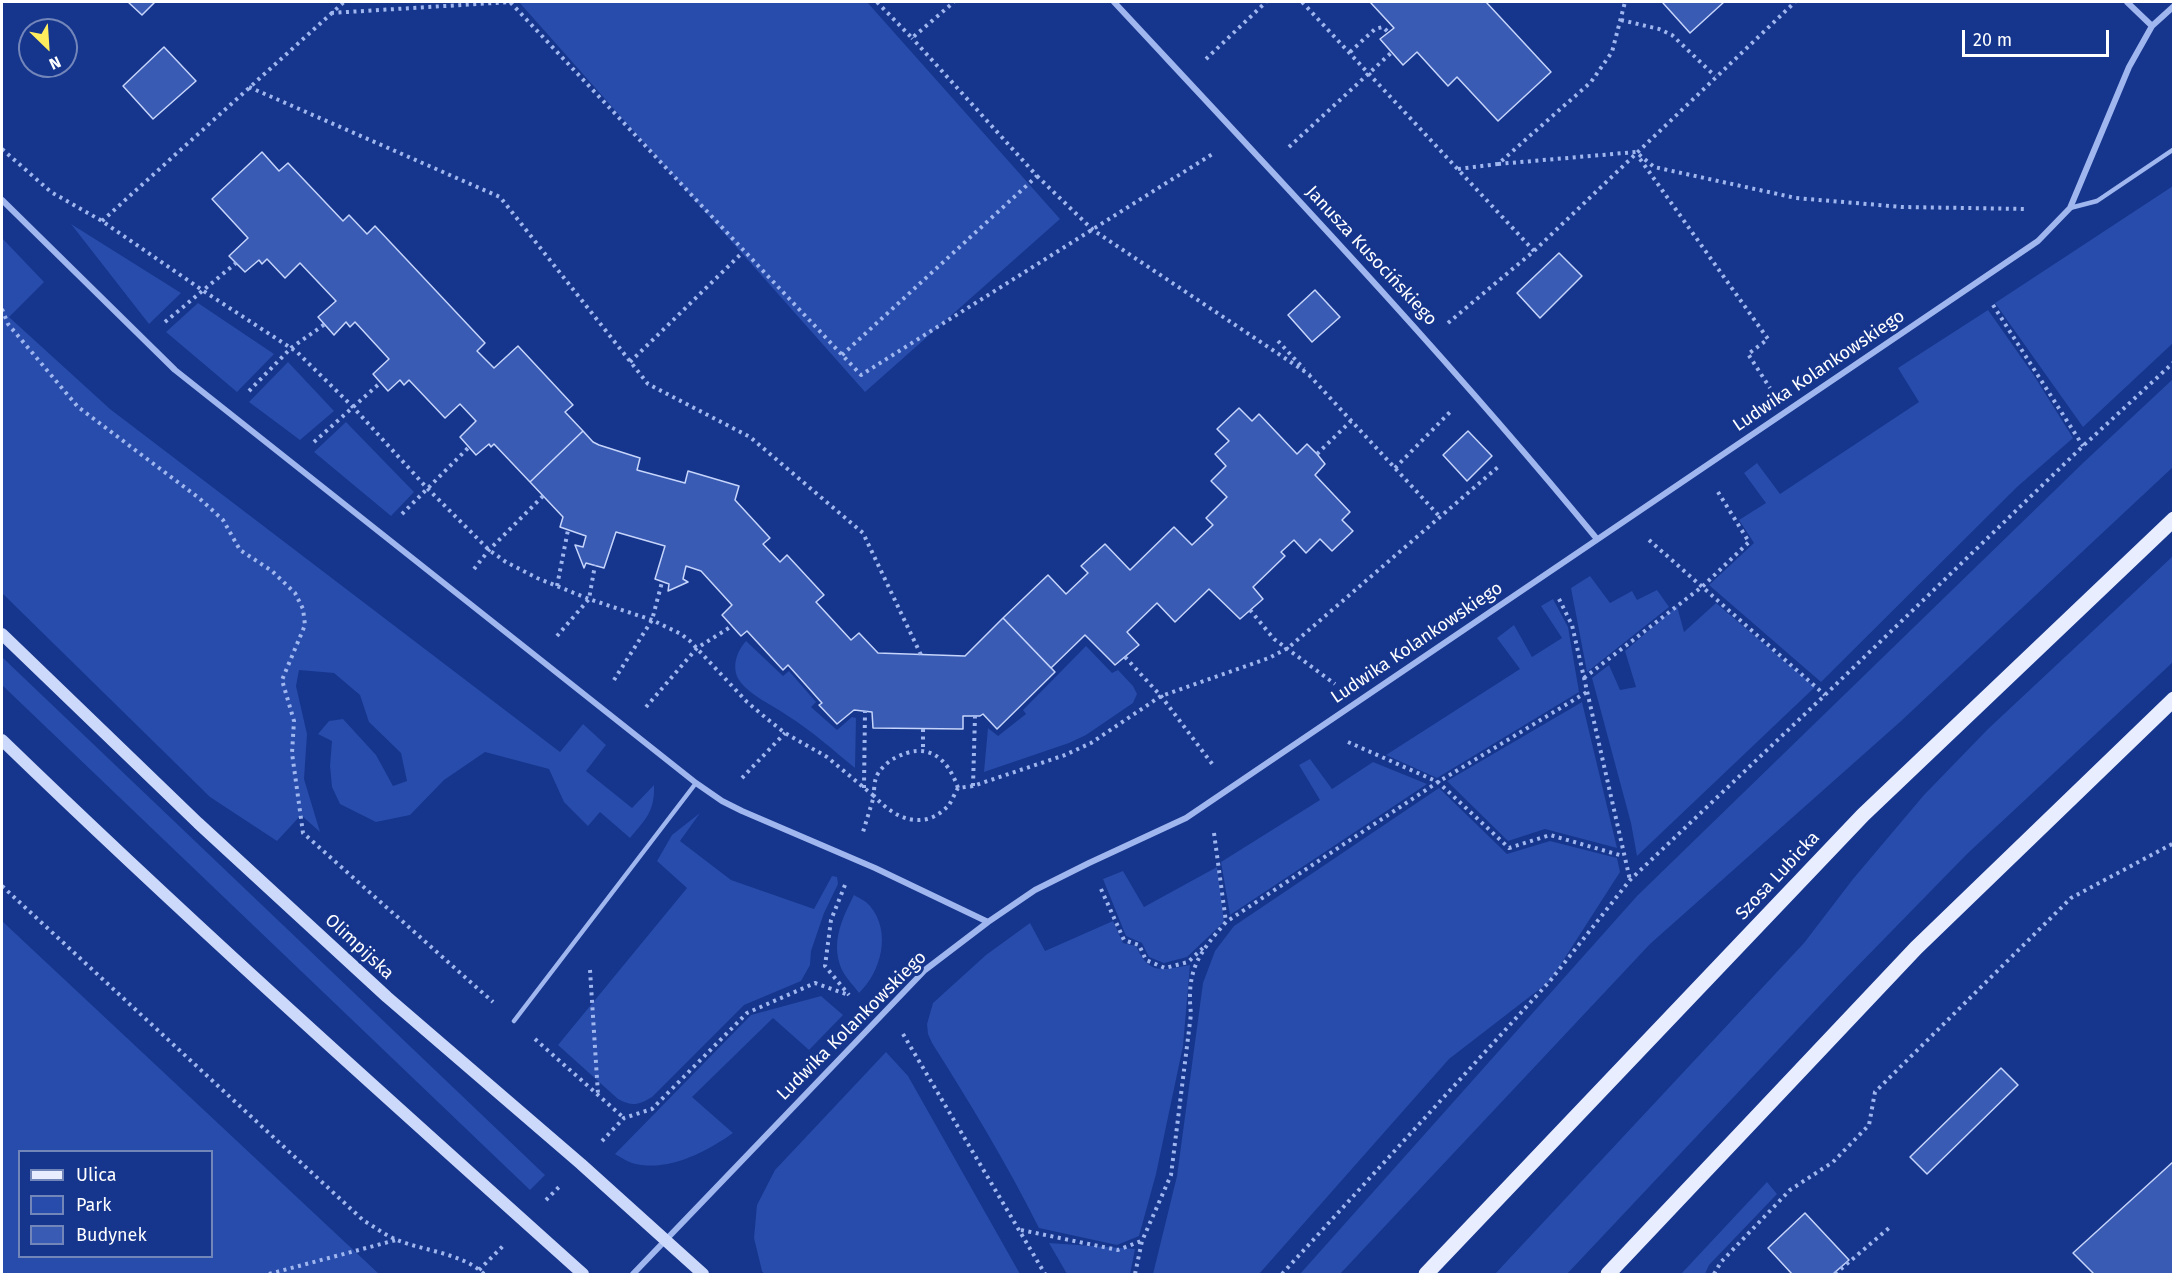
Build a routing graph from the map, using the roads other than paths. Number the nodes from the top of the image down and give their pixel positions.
1 (1114, 2) edge
2 (2127, 2) edge
3 (2174, 6) edge
4 (2152, 26) junction
5 (2174, 149) edge
6 (2, 200) edge
7 (2070, 208) junction
8 (2174, 519) edge
9 (1597, 539) junction
10 (2, 634) edge
11 (2174, 699) edge
12 (2, 740) edge
13 (696, 783) junction
14 (988, 922) junction
15 (514, 1021) road end
16 (665, 1241) junction
17 (583, 1275) edge
18 (633, 1275) edge
19 (703, 1275) edge
20 (1426, 1275) edge
21 (1608, 1275) edge

1 - 9 street, Janusza Kusocińskiego
2 - 4 street
3 - 4 street, Ludwika Kolankowskiego
4 - 7 street, Ludwika Kolankowskiego
5 - 7 lane
6 - 13 street
7 - 9 street, Ludwika Kolankowskiego
8 - 20 main road, Szosa Lubicka
9 - 14 street, Ludwika Kolankowskiego
10 - 16 street, Olimpijska
11 - 21 main road
12 - 17 street
13 - 14 street
13 - 15 lane
14 - 16 street, Ludwika Kolankowskiego
16 - 18 street, Ludwika Kolankowskiego
16 - 19 street, Olimpijska

